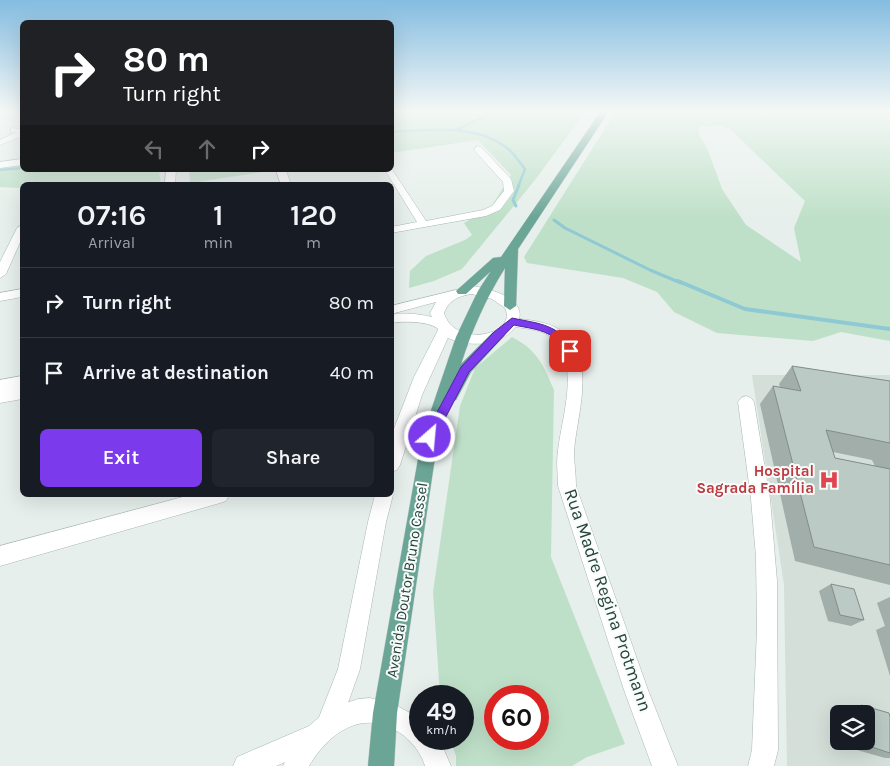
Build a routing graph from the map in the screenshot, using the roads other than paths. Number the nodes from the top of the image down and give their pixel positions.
1 (581, 147) edge
2 (478, 149) dead end
3 (20, 162) edge
4 (0, 165) edge
5 (391, 172) edge
6 (423, 224) junction
7 (394, 229) edge
8 (20, 232) edge
9 (512, 248) junction
10 (1, 270) edge
11 (484, 291) junction
12 (458, 292) junction
13 (20, 293) edge
14 (0, 297) edge
15 (394, 309) edge
16 (511, 314) junction
17 (394, 319) edge
18 (443, 327) junction
19 (498, 335) junction
20 (463, 337) junction
21 (20, 382) edge
22 (0, 386) edge
23 (20, 393) edge
24 (0, 397) edge
25 (746, 402) dead end
26 (430, 437) junction
27 (394, 446) edge
28 (213, 497) edge
29 (383, 497) edge
30 (0, 556) edge
31 (385, 713) junction
32 (409, 724) edge
33 (322, 730) junction
34 (432, 750) edge
35 (246, 766) edge
36 (296, 766) edge
37 (380, 766) edge
38 (438, 766) edge
39 (664, 766) edge
40 (761, 766) edge

1 - 9 main road, Avenida Doutor Bruno Cassel
2 - 6 street
3 - 4 street
5 - 6 street
6 - 7 street
8 - 10 street
9 - 11 main road, Avenida Doutor Bruno Cassel
9 - 12 main road
9 - 16 main road
11 - 12 street
11 - 16 street
11 - 20 main road, Avenida Doutor Bruno Cassel
12 - 15 street
12 - 18 street
13 - 14 street
16 - 19 street
16 - 39 street, Rua Madre Regina Protmann
17 - 18 street
18 - 20 street
18 - 27 street
19 - 20 street
19 - 26 main road
20 - 26 main road, Avenida Doutor Bruno Cassel
21 - 22 street
23 - 24 street
25 - 40 street
26 - 31 main road, Avenida Doutor Bruno Cassel
28 - 30 street
29 - 33 street
31 - 32 street
31 - 33 street
31 - 37 main road, Avenida Doutor Bruno Cassel
33 - 35 street
33 - 36 street
34 - 38 street

